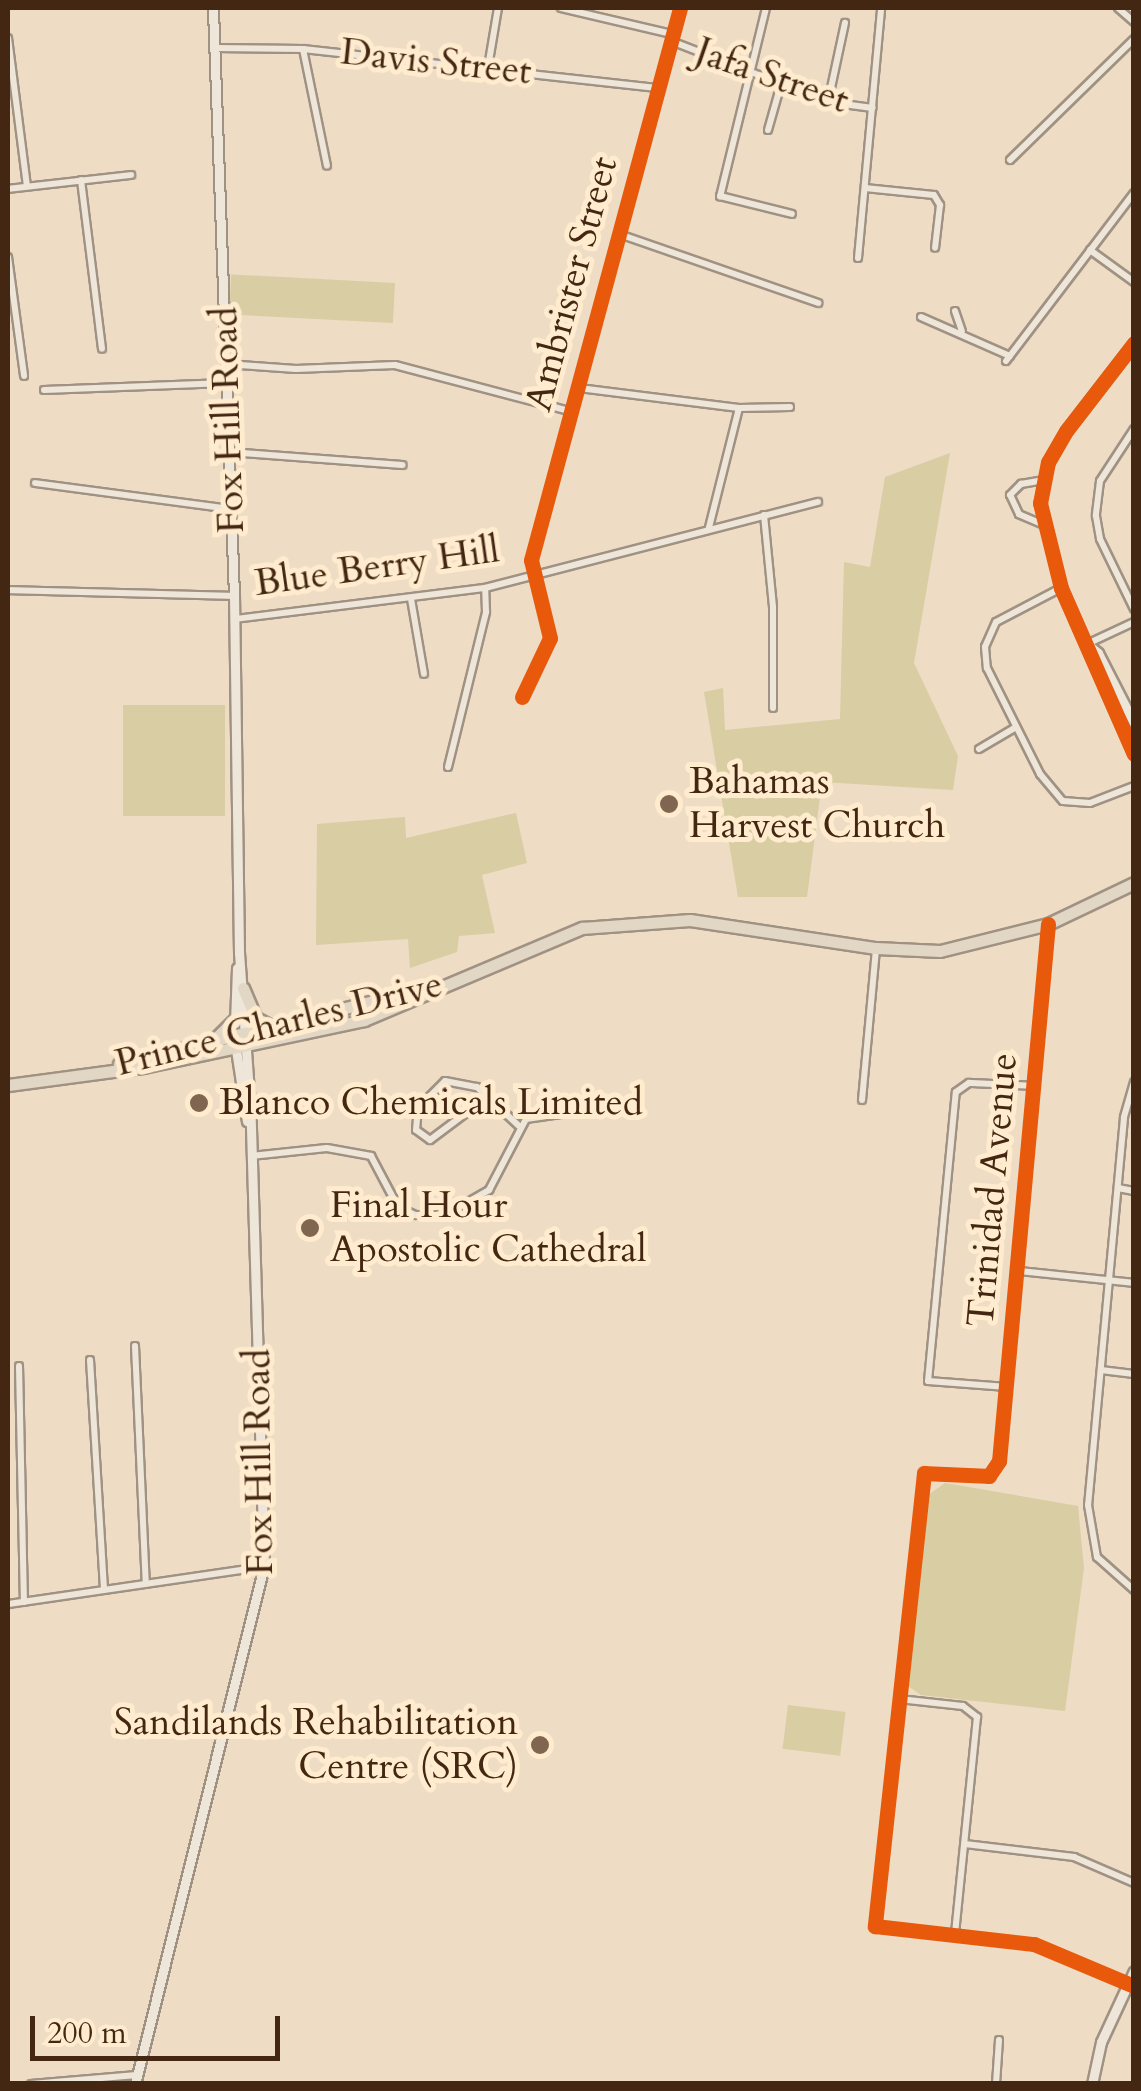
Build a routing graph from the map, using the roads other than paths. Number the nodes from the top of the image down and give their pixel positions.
1 (213, 8) edge
2 (498, 8) edge
3 (562, 8) edge
4 (680, 8) edge
5 (766, 8) edge
6 (881, 8) edge
7 (1118, 8) edge
8 (1134, 22) edge
9 (844, 23) dead end
10 (8, 38) edge
11 (672, 38) junction
12 (1134, 38) edge
13 (215, 48) junction
14 (303, 49) junction
15 (488, 67) junction
16 (747, 71) junction
17 (781, 84) junction
18 (657, 88) junction
19 (12, 100) edge
20 (828, 102) junction
21 (874, 108) junction
22 (768, 130) dead end
23 (1010, 160) dead end
24 (326, 166) dead end
25 (132, 175) dead end
26 (81, 180) junction
27 (27, 186) junction
28 (865, 188) junction
29 (8, 189) edge
30 (1134, 192) edge
31 (792, 214) dead end
32 (619, 234) junction
33 (935, 248) dead end
34 (1090, 250) junction
35 (8, 257) edge
36 (858, 258) dead end
37 (1134, 282) edge
38 (818, 303) dead end
39 (955, 311) dead end
40 (921, 317) dead end
41 (12, 319) edge
42 (962, 331) junction
43 (102, 348) dead end
44 (1131, 351) edge
45 (226, 364) junction
46 (24, 376) dead end
47 (227, 383) junction
48 (580, 388) junction
49 (44, 390) dead end
50 (739, 408) junction
51 (790, 408) dead end
52 (573, 412) junction
53 (1134, 429) edge
54 (229, 452) junction
55 (402, 465) dead end
56 (1043, 480) junction
57 (35, 483) dead end
58 (818, 502) dead end
59 (231, 509) junction
60 (764, 515) junction
61 (1042, 524) junction
62 (709, 528) junction
63 (533, 577) junction
64 (485, 588) junction
65 (1061, 588) junction
66 (8, 590) edge
67 (234, 596) junction
68 (411, 599) junction
69 (1134, 608) edge
70 (235, 619) junction
71 (1134, 622) edge
72 (1087, 644) junction
73 (424, 674) dead end
74 (522, 698) dead end
75 (773, 708) dead end
76 (1016, 727) junction
77 (1130, 727) edge
78 (978, 748) dead end
79 (1134, 754) edge
80 (448, 766) dead end
81 (1134, 786) edge
82 (1134, 883) edge
83 (1048, 924) junction
84 (876, 948) junction
85 (239, 953) junction
86 (461, 978) junction
87 (244, 988) junction
88 (235, 1019) junction
89 (278, 1028) junction
90 (241, 1043) junction
91 (206, 1044) junction
92 (96, 1072) junction
93 (1134, 1082) edge
94 (8, 1085) edge
95 (1034, 1086) junction
96 (862, 1100) dead end
97 (492, 1106) junction
98 (568, 1113) dead end
99 (519, 1126) junction
100 (250, 1156) junction
101 (1118, 1188) junction
102 (1134, 1191) edge
103 (1020, 1271) junction
104 (1110, 1281) junction
105 (1134, 1283) edge
106 (135, 1346) dead end
107 (90, 1360) dead end
108 (19, 1366) dead end
109 (1101, 1370) junction
110 (1134, 1374) edge
111 (1007, 1388) junction
112 (264, 1566) junction
113 (146, 1584) junction
114 (104, 1590) junction
115 (1134, 1590) edge
116 (24, 1602) junction
117 (8, 1604) edge
118 (898, 1700) junction
119 (966, 1844) junction
120 (1134, 1883) edge
121 (955, 1934) junction
122 (1134, 1971) edge
123 (1130, 1985) edge
124 (999, 2040) dead end
125 (136, 2079) edge
126 (31, 2084) edge
127 (996, 2084) edge
128 (1092, 2084) edge

1 - 13 main road, Fox Hill Road
2 - 15 street
3 - 11 street, Jafa Street
4 - 11 street, Ambrister Street
5 - 16 street
6 - 21 street
7 - 8 street
9 - 20 street
10 - 19 street
11 - 16 street, Jafa Street
11 - 18 street, Ambrister Street
12 - 23 street
13 - 14 street, Davis Street
13 - 45 main road, Fox Hill Road
14 - 15 street, Davis Street
14 - 24 street
15 - 18 street, Davis Street
16 - 17 street, Jafa Street
16 - 31 street
17 - 20 street, Jafa Street
17 - 22 street
18 - 32 street, Ambrister Street
19 - 27 street
20 - 21 street, Jafa Street
21 - 28 street
25 - 26 street
26 - 27 street
26 - 43 street
27 - 29 street
28 - 33 street
28 - 36 street
30 - 34 street
32 - 38 street
32 - 48 street, Ambrister Street
34 - 37 street
34 - 42 street
35 - 41 street
39 - 42 street
40 - 42 street
41 - 46 street
44 - 56 main road
45 - 47 main road, Fox Hill Road
45 - 52 street
47 - 49 street
47 - 54 main road, Fox Hill Road
48 - 50 street
48 - 52 street, Ambrister Street
50 - 51 street
50 - 62 street
52 - 63 street, Ambrister Street
53 - 69 street
54 - 55 street
54 - 59 main road, Fox Hill Road
56 - 61 main road
56 - 61 street
57 - 59 street
58 - 60 street, Blue Berry Hill
59 - 67 main road, Fox Hill Road
60 - 62 street, Blue Berry Hill
60 - 75 street
61 - 65 main road
62 - 63 street, Blue Berry Hill
63 - 64 street, Blue Berry Hill
63 - 74 street
64 - 68 street, Blue Berry Hill
64 - 80 street
65 - 72 main road
65 - 76 street
66 - 67 street
67 - 70 main road, Fox Hill Road
68 - 70 street, Blue Berry Hill
68 - 73 street
70 - 85 main road, Fox Hill Road
71 - 72 street
72 - 77 main road
76 - 78 street
76 - 81 street
77 - 79 main road
82 - 83 highway, Prince Charles Drive
83 - 84 highway, Prince Charles Drive
83 - 95 street, Trinidad Avenue
84 - 86 highway, Prince Charles Drive
84 - 96 street
85 - 87 main road, Fox Hill Road
85 - 88 main road, Fox Hill Road
86 - 89 highway, Prince Charles Drive
86 - 90 highway, Prince Charles Drive
87 - 89 highway
87 - 90 main road, Fox Hill Road
88 - 90 main road, Fox Hill Road
88 - 91 highway
89 - 90 highway, Prince Charles Drive
90 - 91 highway, Prince Charles Drive
90 - 92 highway, Prince Charles Drive
90 - 100 main road, Fox Hill Road
91 - 92 highway, Prince Charles Drive
92 - 94 highway, Prince Charles Drive
93 - 101 street
95 - 103 street, Trinidad Avenue
95 - 111 street
97 - 97 street
97 - 99 street
98 - 99 street
99 - 100 street
100 - 112 main road, Fox Hill Road
101 - 102 street
101 - 104 street
103 - 104 street
103 - 111 street, Trinidad Avenue
104 - 105 street
104 - 109 street
106 - 113 street
107 - 114 street
108 - 116 street
109 - 110 street
109 - 115 street
111 - 118 street, Trinidad Avenue
112 - 113 street
112 - 125 main road, Fox Hill Road
113 - 114 street
114 - 116 street
116 - 117 street
118 - 119 street
118 - 121 street
119 - 120 street
119 - 121 street
121 - 123 street
122 - 123 main road
123 - 128 main road
124 - 127 street
125 - 126 street

